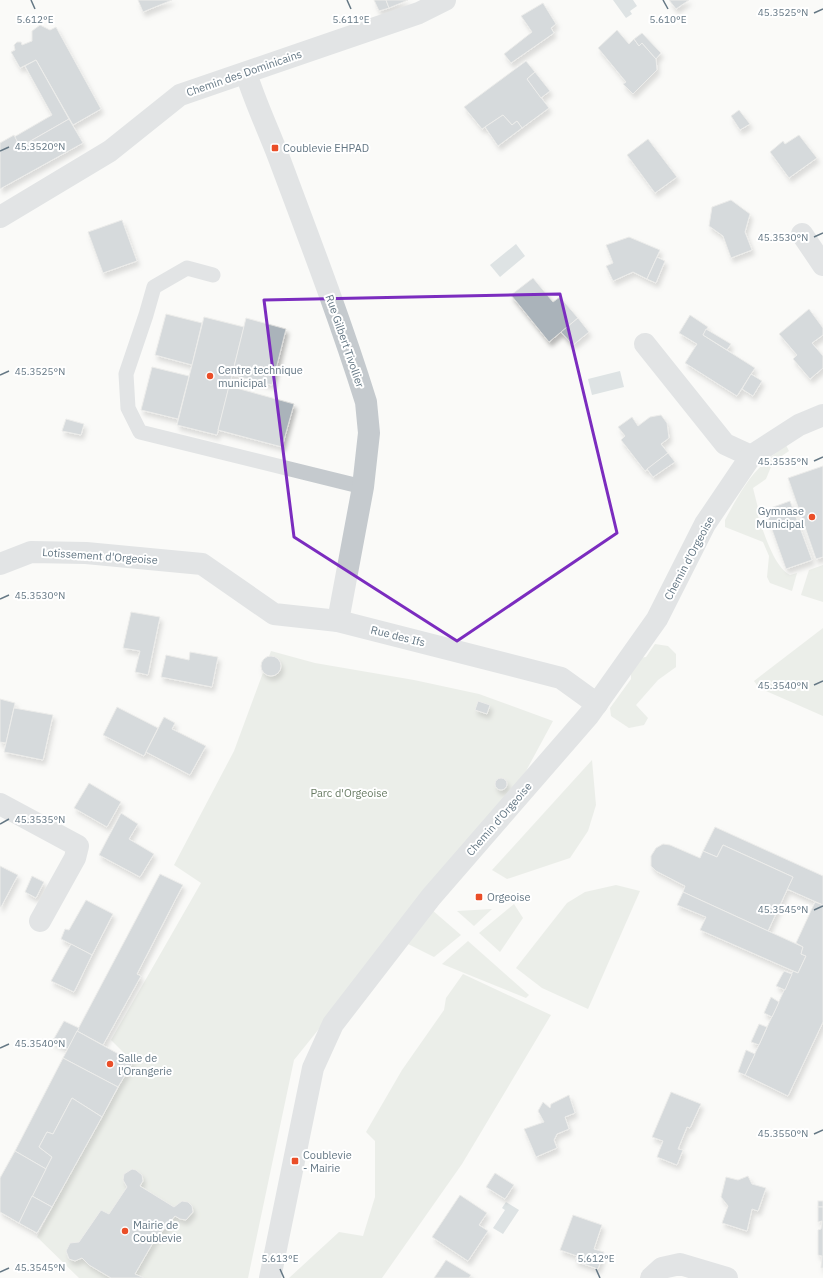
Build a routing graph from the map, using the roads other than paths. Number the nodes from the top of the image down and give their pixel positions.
1 (444, 0) edge
2 (246, 73) junction
3 (0, 217) edge
4 (802, 234) dead end
5 (823, 265) edge
6 (213, 275) dead end
7 (645, 344) dead end
8 (823, 415) edge
9 (751, 456) junction
10 (363, 487) junction
11 (0, 564) edge
12 (202, 564) joint
13 (338, 620) junction
14 (597, 704) junction
15 (0, 804) edge
16 (40, 921) dead end
17 (270, 1278) edge
18 (651, 1278) edge
19 (727, 1278) edge

1 - 2 street, Chemin des Dominicains
2 - 3 street, Chemin des Dominicains
2 - 10 street, Rue Gilbert Tivollier
4 - 5 street
6 - 10 lane
7 - 9 street
8 - 9 street, Chemin d'Orgeoise
9 - 14 street, Chemin d'Orgeoise
10 - 13 street, Rue Gilbert Tivollier
11 - 12 street, Lotissement d'Orgeoise
12 - 13 street, Rue des Ifs
13 - 14 street, Rue des Ifs
14 - 17 street, Chemin d'Orgeoise
15 - 16 street
18 - 19 street

